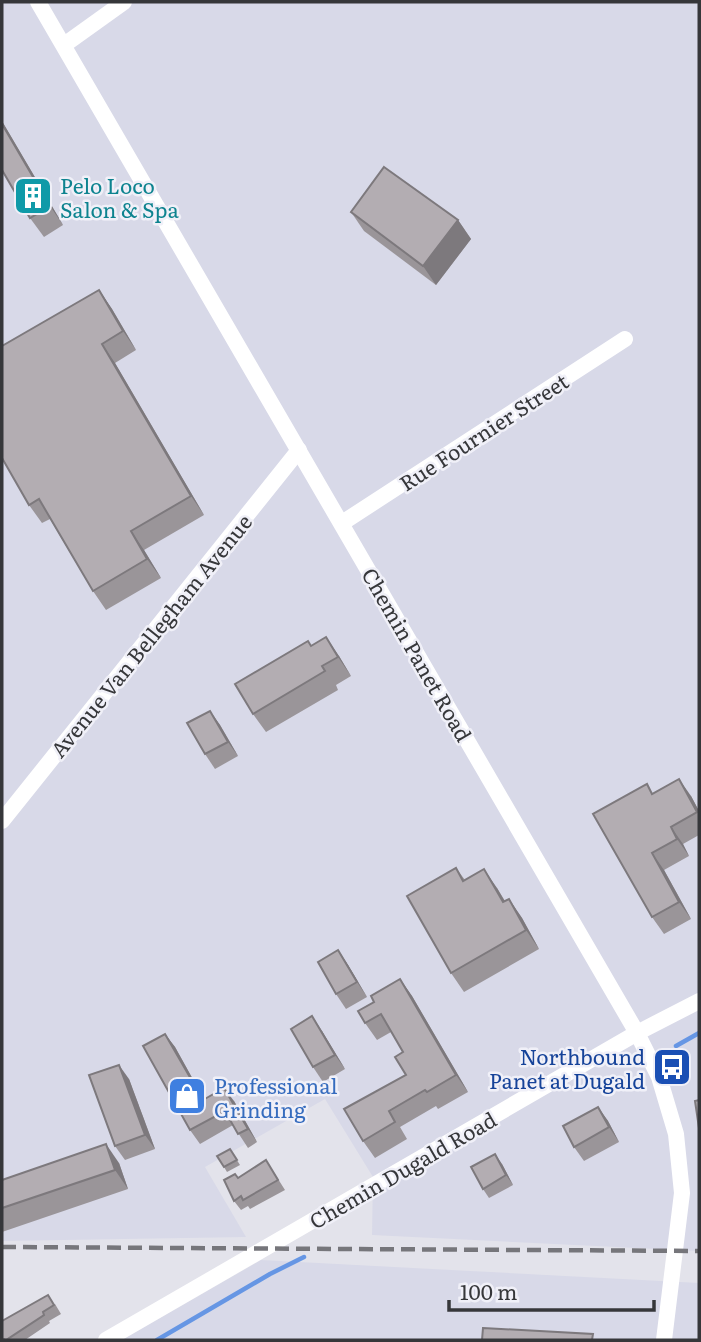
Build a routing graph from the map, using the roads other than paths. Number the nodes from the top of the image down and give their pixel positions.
1 (38, 2) edge
2 (124, 2) edge
3 (64, 45) junction
4 (625, 339) dead end
5 (299, 450) junction
6 (342, 523) junction
7 (2, 821) edge
8 (699, 1001) edge
9 (637, 1033) junction
10 (106, 1340) edge
11 (664, 1340) edge

1 - 3 street, Chemin Panet Road
2 - 3 street
3 - 5 street, Chemin Panet Road
4 - 6 street, Rue Fournier Street
5 - 6 street, Chemin Panet Road
5 - 7 street, Avenue Van Bellegham Avenue
6 - 9 street, Chemin Panet Road
8 - 9 street, Chemin Dugald Road
9 - 10 street, Chemin Dugald Road
9 - 11 street, Chemin Panet Road

